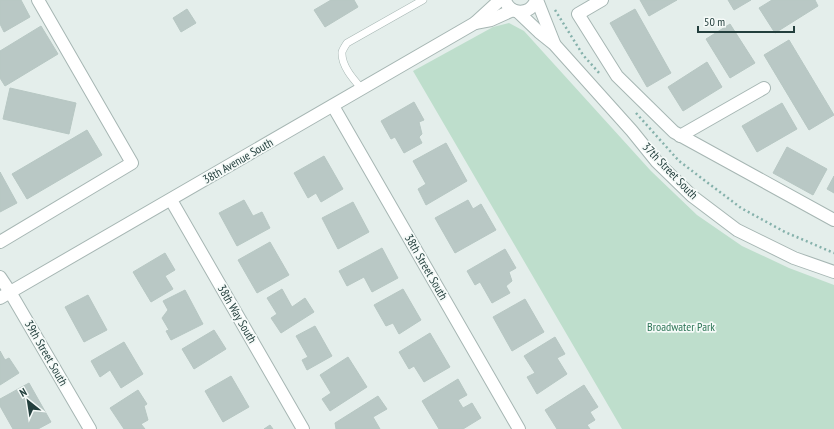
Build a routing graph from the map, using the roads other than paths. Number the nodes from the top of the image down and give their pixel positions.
1 (38, 0) edge
2 (423, 0) edge
3 (500, 0) edge
4 (506, 0) edge
5 (536, 0) edge
6 (602, 0) edge
7 (515, 11) junction
8 (475, 23) junction
9 (554, 44) junction
10 (764, 88) dead end
11 (362, 89) junction
12 (333, 106) junction
13 (680, 136) junction
14 (171, 200) junction
15 (834, 220) edge
16 (0, 242) edge
17 (834, 272) edge
18 (0, 277) edge
19 (5, 295) edge
20 (90, 429) edge
21 (303, 429) edge
22 (520, 429) edge

1 - 16 street
2 - 11 lane
3 - 8 street, 38th Avenue South
4 - 7 street, 37th Street South
5 - 7 street, 38th Avenue South
5 - 9 street, 37th Street South
6 - 13 street
7 - 8 street, 38th Avenue South
7 - 9 street, 37th Street South
8 - 11 street, 38th Avenue South
9 - 17 street, 37th Street South
10 - 13 street
11 - 12 street, 38th Avenue South
12 - 14 street, 38th Avenue South
12 - 22 street, 38th Street South
13 - 15 street
14 - 19 street, 38th Avenue South
14 - 21 street, 38th Way South
18 - 19 street, 39th Street South
19 - 20 street, 39th Street South

